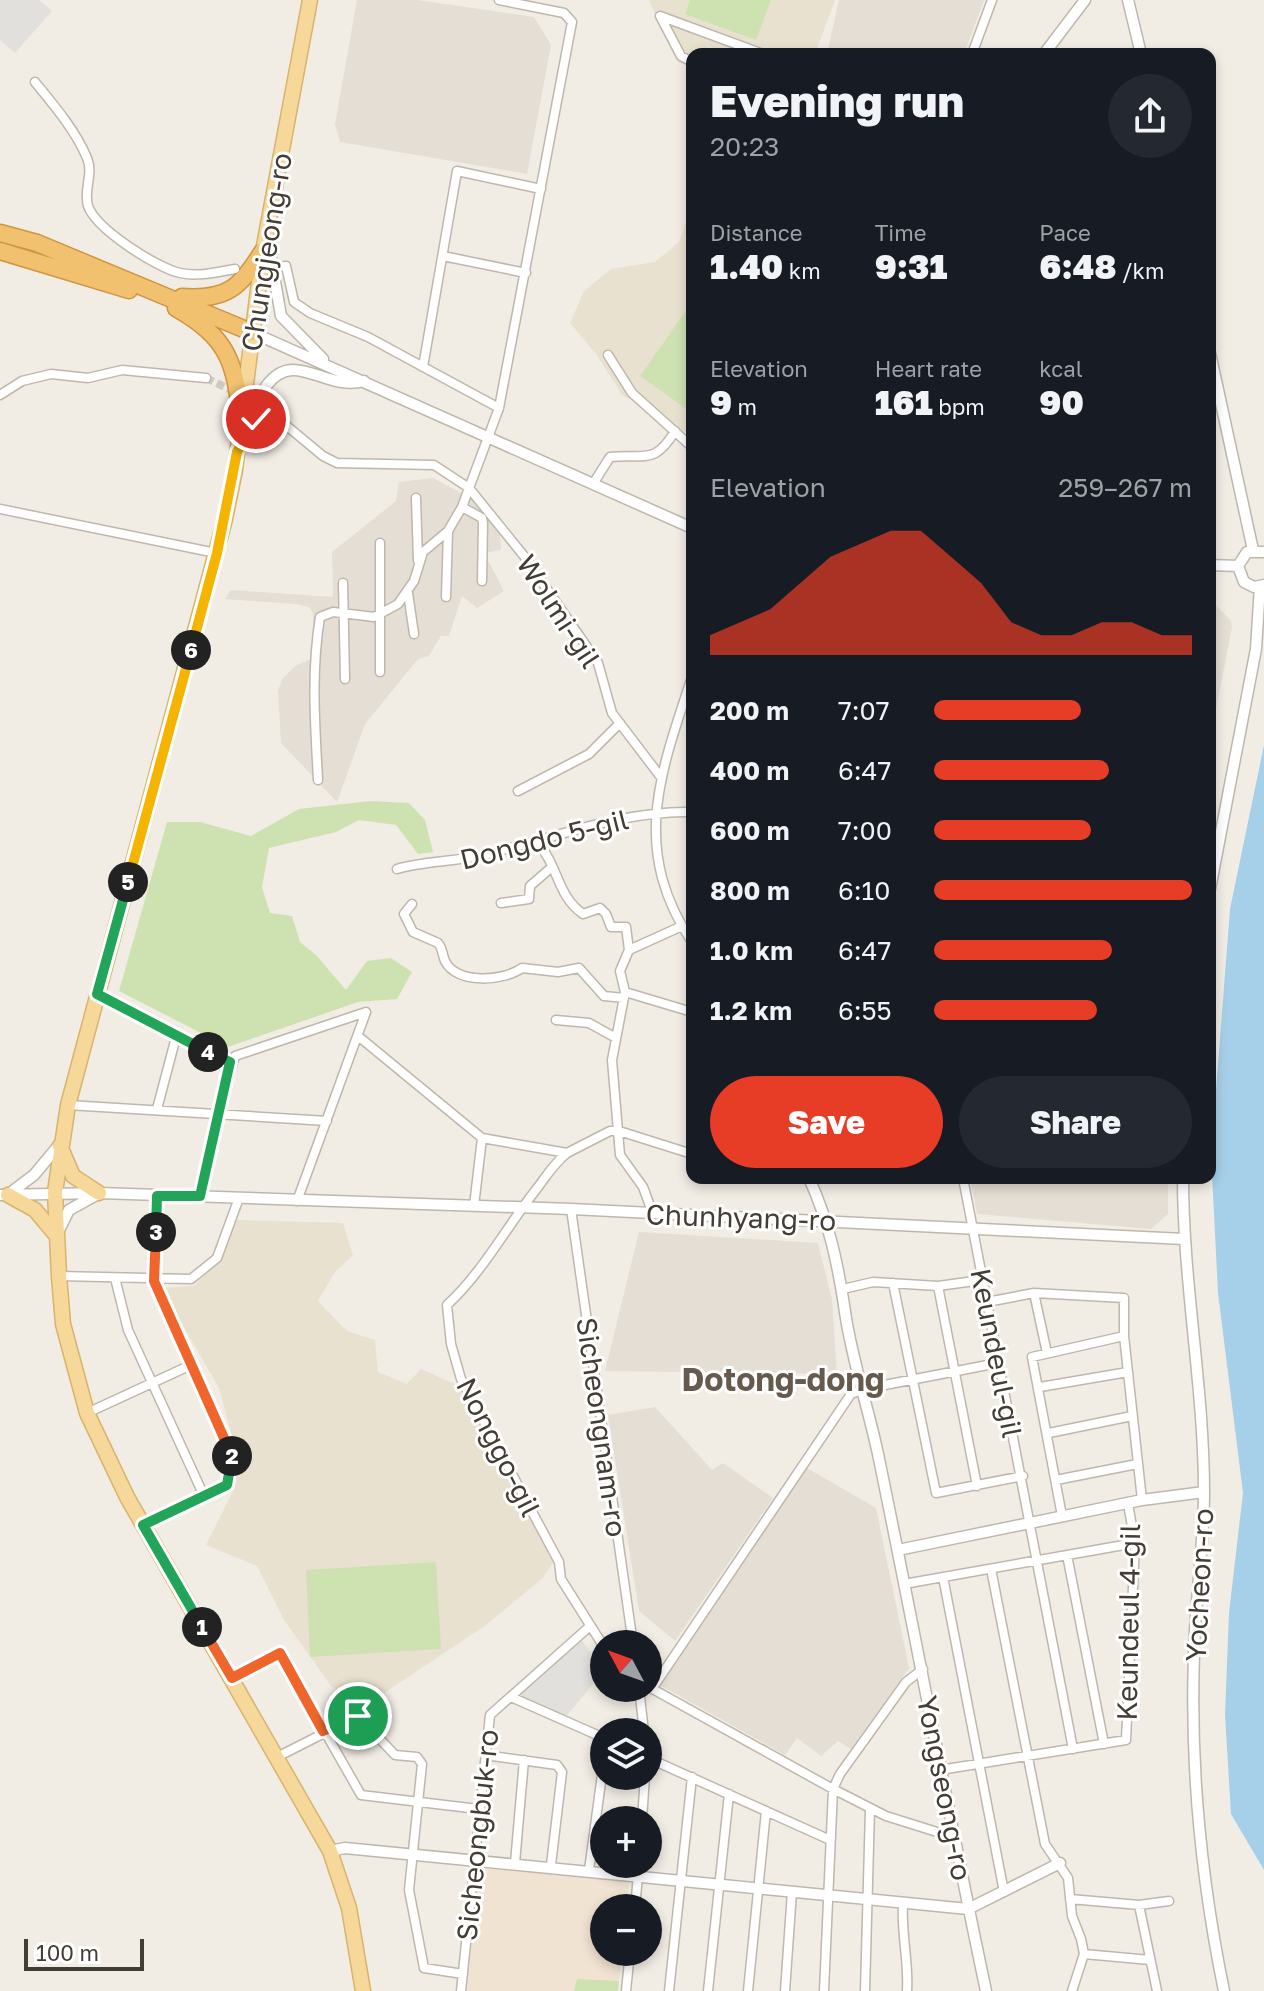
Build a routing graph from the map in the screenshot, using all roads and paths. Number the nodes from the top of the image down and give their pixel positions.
1 (310, 0) edge
2 (499, 0) edge
3 (992, 0) edge
4 (1085, 0) edge
5 (1128, 0) edge
6 (747, 48) edge
7 (974, 48) edge
8 (1049, 48) edge
9 (1140, 48) edge
10 (686, 59) edge
11 (35, 82) dead end
12 (541, 189) junction
13 (266, 232) junction
14 (0, 233) edge
15 (0, 251) edge
16 (263, 251) junction
17 (443, 256) junction
18 (276, 267) dead end
19 (235, 269) dead end
20 (526, 273) junction
21 (169, 300) junction
22 (251, 332) junction
23 (608, 355) dead end
24 (423, 367) junction
25 (333, 368) junction
26 (206, 378) tunnel mouth
27 (1216, 378) edge
28 (364, 381) junction
29 (0, 395) edge
30 (264, 407) tunnel mouth
31 (499, 408) junction
32 (241, 419) junction
33 (675, 431) junction
34 (490, 438) junction
35 (686, 441) edge
36 (237, 452) junction
37 (593, 484) junction
38 (469, 488) junction
39 (416, 498) dead end
40 (462, 507) junction
41 (0, 509) edge
42 (686, 525) edge
43 (448, 531) junction
44 (380, 543) dead end
45 (1258, 551) edge
46 (217, 553) junction
47 (418, 561) junction
48 (1216, 565) edge
49 (1238, 566) junction
50 (482, 581) dead end
51 (343, 583) dead end
52 (1262, 586) edge
53 (408, 593) junction
54 (446, 597) dead end
55 (342, 614) junction
56 (380, 614) junction
57 (414, 634) dead end
58 (380, 672) dead end
59 (345, 679) dead end
60 (686, 696) edge
61 (620, 723) junction
62 (660, 776) junction
63 (318, 780) dead end
64 (518, 791) dead end
65 (654, 811) junction
66 (686, 812) edge
67 (537, 843) junction
68 (1216, 858) edge
69 (552, 867) junction
70 (397, 869) dead end
71 (501, 903) dead end
72 (412, 904) dead end
73 (682, 926) junction
74 (686, 932) edge
75 (629, 950) junction
76 (97, 994) junction
77 (624, 995) junction
78 (686, 1010) edge
79 (556, 1020) dead end
80 (358, 1036) junction
81 (176, 1037) junction
82 (616, 1038) junction
83 (230, 1062) junction
84 (68, 1105) junction
85 (157, 1109) junction
86 (217, 1114) junction
87 (327, 1121) junction
88 (619, 1131) junction
89 (482, 1138) junction
90 (59, 1145) junction
91 (686, 1152) edge
92 (567, 1153) junction
93 (812, 1184) edge
94 (964, 1184) edge
95 (1183, 1184) edge
96 (55, 1192) junction
97 (99, 1193) junction
98 (4, 1195) edge
99 (157, 1196) junction
100 (200, 1196) junction
101 (239, 1198) junction
102 (297, 1201) junction
103 (474, 1206) junction
104 (520, 1208) junction
105 (571, 1209) junction
106 (653, 1214) junction
107 (828, 1221) junction
108 (973, 1229) junction
109 (56, 1236) junction
110 (1184, 1239) junction
111 (59, 1276) junction
112 (115, 1278) junction
113 (982, 1280) junction
114 (154, 1281) junction
115 (893, 1283) junction
116 (938, 1286) junction
117 (843, 1289) junction
118 (1034, 1293) junction
119 (987, 1302) junction
120 (1124, 1336) junction
121 (1047, 1353) junction
122 (998, 1363) junction
123 (191, 1365) junction
124 (956, 1372) junction
125 (1128, 1372) junction
126 (912, 1381) junction
127 (151, 1384) junction
128 (1040, 1387) junction
129 (864, 1389) junction
130 (87, 1413) junction
131 (1132, 1416) junction
132 (1049, 1433) junction
133 (1137, 1464) junction
134 (1023, 1476) junction
135 (1056, 1480) junction
136 (977, 1486) junction
137 (1204, 1492) junction
138 (204, 1496) junction
139 (1142, 1500) junction
140 (1128, 1504) junction
141 (1062, 1516) junction
142 (1031, 1523) junction
143 (143, 1525) junction
144 (1135, 1543) junction
145 (898, 1550) junction
146 (1067, 1555) junction
147 (1037, 1561) junction
148 (991, 1569) junction
149 (943, 1577) junction
150 (904, 1584) junction
151 (589, 1627) junction
152 (591, 1630) edge
153 (631, 1630) edge
154 (923, 1669) junction
155 (662, 1670) edge
156 (232, 1678) junction
157 (662, 1695) edge
158 (511, 1697) junction
159 (323, 1731) junction
160 (590, 1732) edge
161 (1104, 1744) junction
162 (1073, 1749) junction
163 (485, 1755) junction
164 (1028, 1756) junction
165 (277, 1757) junction
166 (524, 1760) junction
167 (662, 1764) edge
168 (978, 1764) junction
169 (940, 1770) junction
170 (692, 1777) junction
171 (833, 1789) junction
172 (600, 1790) edge
173 (729, 1794) junction
174 (417, 1803) junction
175 (478, 1809) junction
176 (870, 1809) junction
177 (766, 1811) junction
178 (953, 1837) junction
179 (828, 1839) junction
180 (330, 1851) junction
181 (413, 1855) junction
182 (472, 1860) junction
183 (515, 1863) junction
184 (1060, 1863) junction
185 (551, 1865) junction
186 (589, 1870) joint
187 (652, 1878) edge
188 (680, 1882) junction
189 (719, 1885) junction
190 (758, 1889) junction
191 (792, 1892) junction
192 (1004, 1892) junction
193 (827, 1897) junction
194 (1070, 1899) junction
195 (866, 1900) junction
196 (1169, 1901) dead end
197 (903, 1904) junction
198 (1139, 1905) junction
199 (968, 1909) junction
200 (1084, 1954) junction
201 (1150, 1960) junction
202 (629, 1966) edge
203 (463, 1974) junction
204 (363, 1991) edge
205 (461, 1991) edge
206 (626, 1991) edge
207 (669, 1991) edge
208 (708, 1991) edge
209 (748, 1991) edge
210 (785, 1991) edge
211 (824, 1991) edge
212 (865, 1991) edge
213 (907, 1991) edge
214 (986, 1991) edge
215 (1072, 1991) edge
216 (1157, 1991) edge
217 (1224, 1991) edge

1 - 13 main road, Chungjeong-ro
2 - 12 street
3 - 7 street
4 - 8 street
5 - 9 street
6 - 10 street
11 - 19 street
12 - 17 street
12 - 20 street
13 - 16 main road, Chungjeong-ro
13 - 25 street
14 - 21 highway
15 - 21 highway
16 - 21 highway
16 - 22 main road, Chungjeong-ro
17 - 20 street
17 - 24 street
18 - 24 street
20 - 31 street
21 - 22 highway
21 - 32 highway
22 - 25 street
22 - 32 main road, Chungjeong-ro
23 - 33 street
24 - 31 street
25 - 28 street
26 - 29 street
27 - 45 street
28 - 34 street
28 - 36 street
30 - 38 street, Wolmi-gil
31 - 34 street
32 - 36 main road, Chungjeong-ro
33 - 35 street
33 - 37 street
34 - 37 street
34 - 38 street
36 - 46 main road, Chungjeong-ro
37 - 42 street
38 - 40 street
38 - 61 street, Wolmi-gil
39 - 47 street
40 - 43 street
40 - 50 street
41 - 46 street
43 - 47 street
43 - 54 street
44 - 56 street
45 - 49 street
46 - 76 main road, Chungjeong-ro
47 - 53 street
48 - 49 street
49 - 52 street
51 - 55 street
52 - 68 street
53 - 56 street
53 - 57 street
55 - 56 street
55 - 59 street
55 - 63 street
56 - 58 street
60 - 62 street
61 - 62 street, Wolmi-gil
61 - 64 street
62 - 65 street
65 - 66 street, Dongdo 5-gil
65 - 67 street, Dongdo 5-gil
65 - 73 street
67 - 69 street
67 - 70 street, Dongdo 5-gil
69 - 71 street
69 - 75 street
72 - 77 street
73 - 74 street
73 - 75 street
75 - 77 street
76 - 81 street
76 - 84 main road, Chungjeong-ro
77 - 78 street
77 - 82 street
79 - 82 street
80 - 83 street
80 - 87 street
80 - 89 street
81 - 83 street
81 - 85 street
82 - 88 street
83 - 86 street
84 - 85 street
84 - 90 main road, Chungjeong-ro
85 - 86 street
86 - 87 street
86 - 100 street
87 - 102 street
88 - 91 street
88 - 92 street
88 - 106 street
89 - 92 street
89 - 103 street
90 - 96 main road, Chungjeong-ro
90 - 97 main road
90 - 98 street
92 - 104 street, Nonggo-gil
93 - 107 street, Yongseong-ro
94 - 108 street, Keundeul-gil
95 - 110 street, Yocheon-ro
96 - 97 street, Chunhyang-ro
96 - 98 street, Chunhyang-ro
96 - 109 main road, Chungjeong-ro
97 - 99 street, Chunhyang-ro
97 - 109 street
98 - 109 main road
99 - 100 street, Chunhyang-ro
99 - 114 street
100 - 101 street, Chunhyang-ro
101 - 102 street, Chunhyang-ro
101 - 114 street
102 - 103 street, Chunhyang-ro
103 - 104 street, Chunhyang-ro
104 - 105 street, Chunhyang-ro
104 - 151 street, Nonggo-gil
105 - 106 street, Chunhyang-ro
105 - 153 street, Sicheongnam-ro
106 - 107 street, Chunhyang-ro
107 - 108 street, Chunhyang-ro
107 - 117 street, Yongseong-ro
108 - 110 street, Chunhyang-ro
108 - 113 street, Keundeul-gil
109 - 111 main road, Chungjeong-ro
110 - 137 street, Yocheon-ro
111 - 112 street
111 - 130 main road, Chungjeong-ro
112 - 114 street
112 - 127 street
113 - 116 street
113 - 119 street, Keundeul-gil
114 - 123 street
115 - 116 street
115 - 117 street
115 - 126 street
116 - 124 street, Keundeul-gil
117 - 129 street, Yongseong-ro
118 - 119 street
118 - 120 street, Keundeul 4-gil
118 - 121 street
119 - 122 street, Keundeul-gil
120 - 121 street
120 - 125 street, Keundeul 4-gil
121 - 128 street
122 - 124 street
122 - 134 street, Keundeul-gil
123 - 127 street
123 - 138 street
124 - 126 street
124 - 136 street, Keundeul-gil
125 - 128 street
125 - 131 street, Keundeul 4-gil
126 - 129 street
126 - 136 street
127 - 130 street
127 - 138 street
128 - 132 street
129 - 145 street, Yongseong-ro
129 - 155 street
130 - 143 main road, Chungjeong-ro
131 - 132 street
131 - 133 street, Keundeul 4-gil
132 - 135 street
133 - 135 street
133 - 139 street, Keundeul 4-gil
134 - 136 street, Keundeul-gil
134 - 142 street, Keundeul-gil
135 - 141 street
137 - 139 street
137 - 217 street, Yocheon-ro
138 - 143 street
139 - 140 street
140 - 141 street
140 - 144 street, Keundeul 4-gil
141 - 142 street
142 - 145 street
142 - 147 street, Keundeul-gil
143 - 156 main road, Chungjeong-ro
144 - 146 street
144 - 161 street, Keundeul 4-gil
145 - 150 street, Yongseong-ro
146 - 147 street
146 - 161 street
147 - 148 street
147 - 162 street, Keundeul-gil
148 - 149 street
148 - 164 street
149 - 150 street
149 - 168 street
150 - 154 street, Yongseong-ro
151 - 152 street, Nonggo-gil
151 - 158 street, Sicheongbuk-ro
154 - 169 street, Yongseong-ro
154 - 171 street
156 - 159 street
156 - 165 main road, Chungjeong-ro
157 - 171 street
158 - 160 street
158 - 163 street, Sicheongbuk-ro
159 - 165 street
159 - 174 street
159 - 174 street
161 - 162 street
162 - 164 street
163 - 166 street
163 - 175 street, Sicheongbuk-ro
164 - 168 street
164 - 184 street
165 - 180 main road, Chungjeong-ro
166 - 183 street
166 - 185 street
167 - 170 street
168 - 169 street
168 - 192 street
169 - 178 street, Yongseong-ro
170 - 173 street
170 - 188 street
171 - 176 street
171 - 179 street
172 - 186 street
173 - 177 street
173 - 189 street
174 - 175 street
174 - 181 street
175 - 182 street, Sicheongbuk-ro
176 - 178 street
176 - 195 street
177 - 179 street
177 - 190 street
178 - 199 street, Yongseong-ro
179 - 193 street
180 - 181 street
180 - 204 main road, Chungjeong-ro
181 - 182 street
181 - 203 street
182 - 183 street
182 - 203 street, Sicheongbuk-ro
183 - 185 street
184 - 192 street
184 - 194 street
185 - 186 street
187 - 188 street
188 - 189 street
188 - 207 street
189 - 190 street
189 - 208 street
190 - 191 street
190 - 209 street
191 - 193 street
191 - 210 street
192 - 199 street
193 - 195 street
193 - 211 street
194 - 198 street
194 - 200 street
195 - 197 street
195 - 212 street
196 - 198 street
197 - 199 street
197 - 213 street
198 - 201 street
199 - 214 street, Yongseong-ro
200 - 201 street
200 - 215 street
201 - 216 street
202 - 206 street
203 - 205 street, Sicheongbuk-ro

